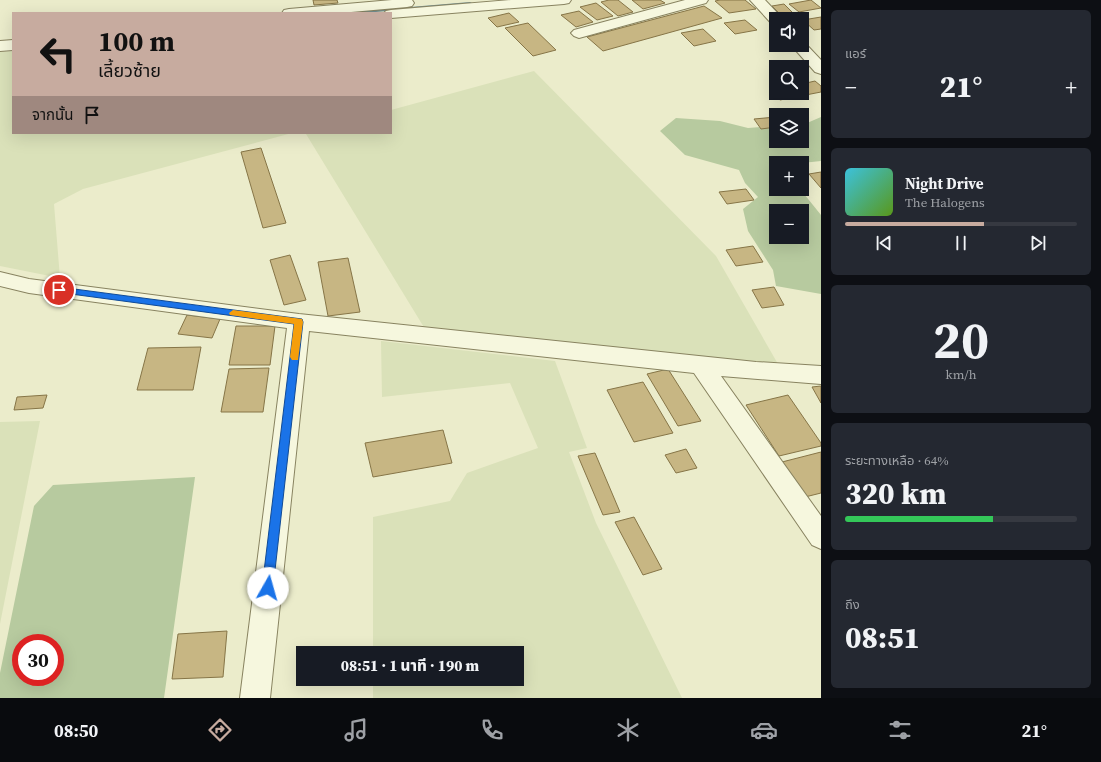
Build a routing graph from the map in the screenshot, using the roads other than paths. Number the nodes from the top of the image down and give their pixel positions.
1 (446, 0) edge
2 (564, 0) edge
3 (701, 0) edge
4 (759, 0) edge
5 (506, 2) edge
6 (365, 3) edge
7 (297, 12) edge
8 (769, 12) edge
9 (392, 14) edge
10 (579, 33) dead end
11 (12, 36) edge
12 (0, 37) edge
13 (12, 45) edge
14 (0, 46) edge
15 (806, 52) edge
16 (821, 68) edge
17 (0, 279) edge
18 (299, 322) junction
19 (700, 364) junction
20 (821, 375) edge
21 (821, 537) edge
22 (255, 698) edge

1 - 6 street
2 - 5 street
3 - 10 street
4 - 8 street
5 - 9 street
6 - 7 street
11 - 12 street
13 - 14 street
15 - 16 street
17 - 18 street
18 - 19 street
18 - 22 street
19 - 20 street
19 - 21 street

